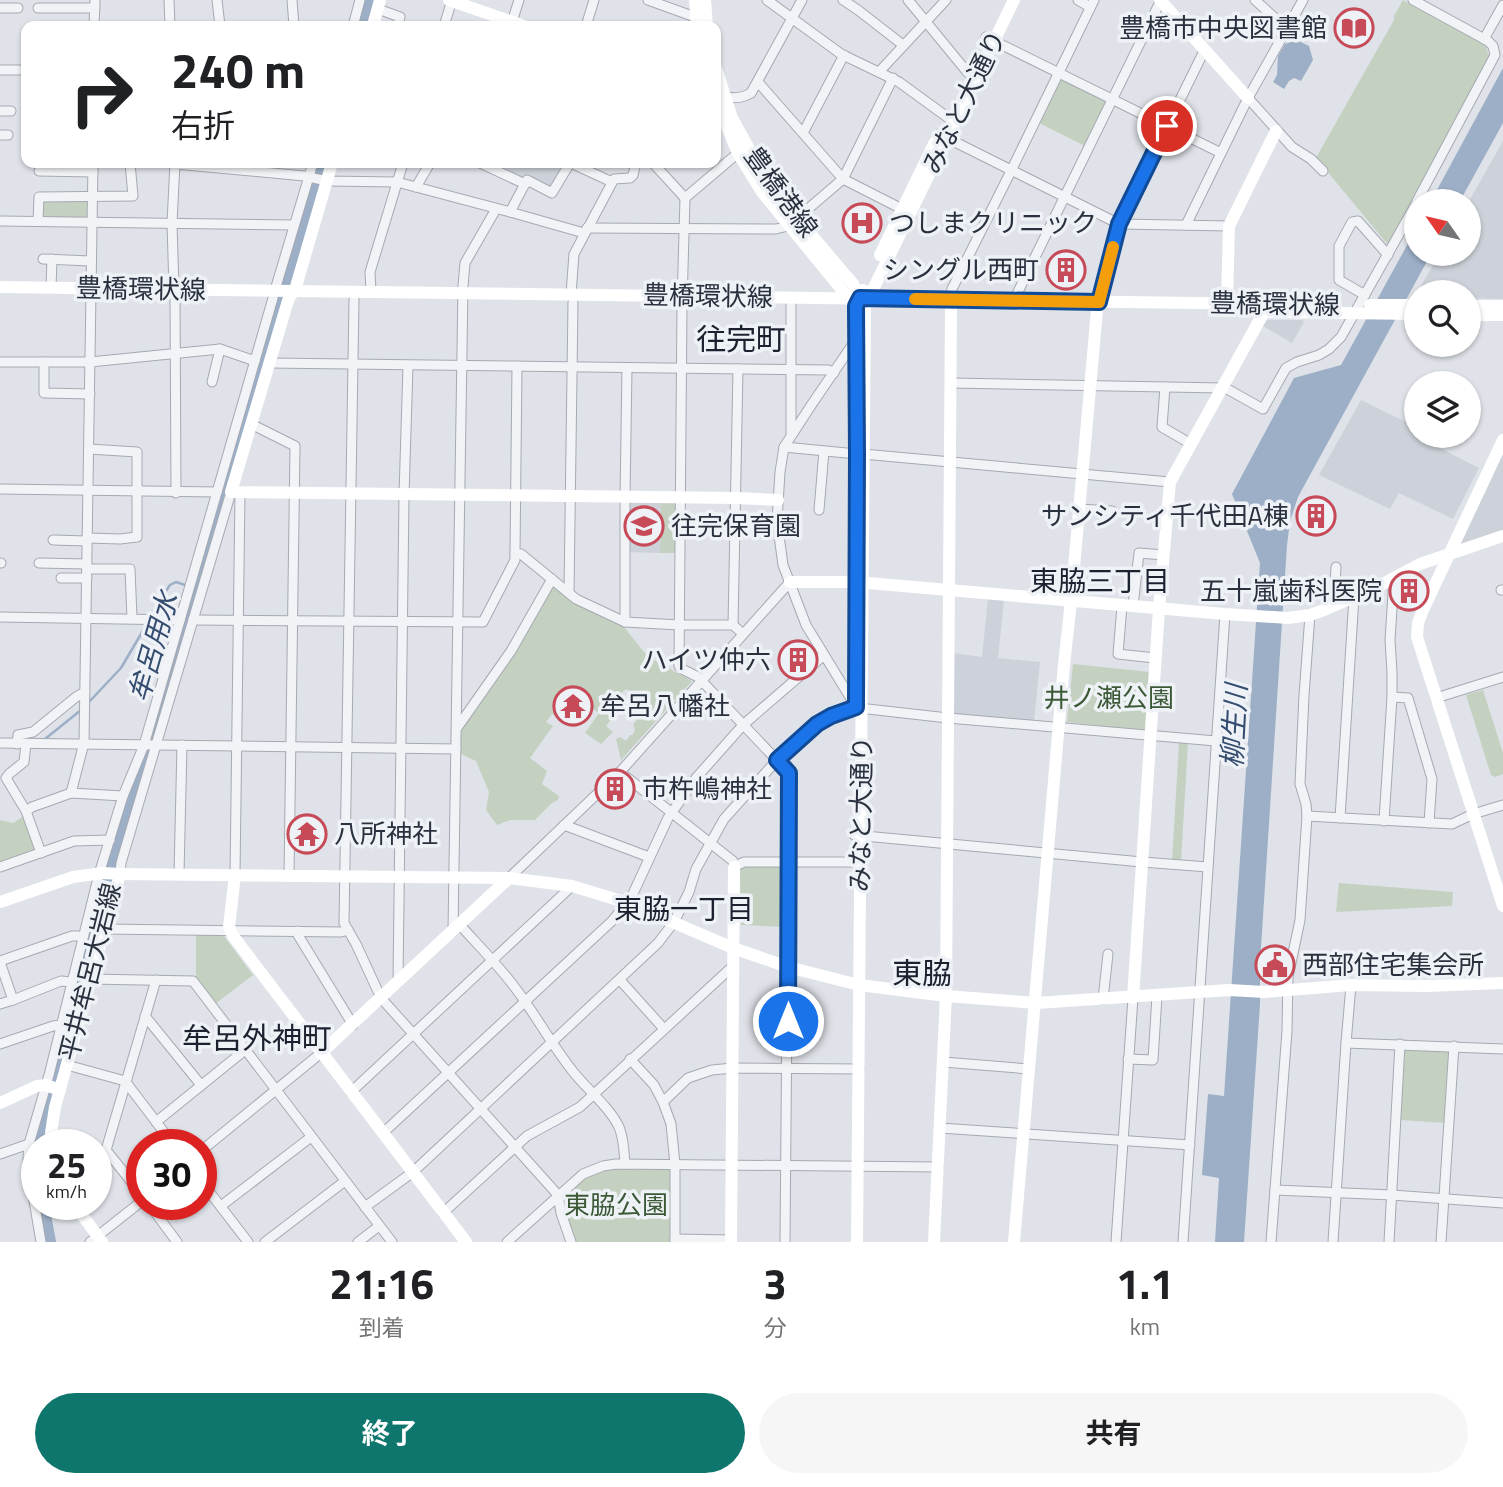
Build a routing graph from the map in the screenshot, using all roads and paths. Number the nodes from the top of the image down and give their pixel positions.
1 (169, 0) edge
2 (217, 0) edge
3 (292, 0) edge
4 (360, 0) edge
5 (451, 0) edge
6 (519, 0) edge
7 (594, 0) edge
8 (648, 0) edge
9 (695, 0) edge
10 (705, 0) edge
11 (767, 0) edge
12 (802, 0) edge
13 (842, 0) edge
14 (908, 0) edge
15 (946, 0) edge
16 (1004, 0) edge
17 (1014, 0) edge
18 (1077, 0) edge
19 (1161, 0) edge
20 (1255, 0) edge
21 (1303, 0) edge
22 (1413, 0) edge
23 (1092, 3) edge
24 (95, 4) edge
25 (379, 5) edge
26 (1503, 5) edge
27 (0, 8) edge
28 (18, 8) dead end
29 (38, 8) dead end
30 (792, 18) junction
31 (170, 21) edge
32 (219, 21) edge
33 (294, 21) edge
34 (354, 21) edge
35 (399, 21) edge
36 (445, 21) edge
37 (504, 21) edge
38 (510, 21) edge
39 (588, 21) edge
40 (694, 21) edge
41 (696, 21) edge
42 (707, 21) edge
43 (926, 21) junction
44 (1286, 28) junction
45 (990, 38) junction
46 (1484, 39) junction
47 (903, 46) junction
48 (1206, 52) junction
49 (844, 55) junction
50 (0, 70) edge
51 (21, 70) edge
52 (879, 72) junction
53 (1058, 72) junction
54 (968, 73) junction
55 (893, 78) junction
56 (758, 82) junction
57 (721, 97) edge
58 (1248, 98) junction
59 (1113, 99) junction
60 (721, 102) edge
61 (721, 105) edge
62 (0, 111) edge
63 (11, 111) dead end
64 (951, 120) junction
65 (1167, 126) junction
66 (1276, 131) junction
67 (803, 133) junction
68 (942, 136) junction
69 (738, 153) junction
70 (1221, 153) junction
71 (721, 167) edge
72 (82, 168) edge
73 (93, 168) edge
74 (130, 168) edge
75 (175, 168) edge
76 (240, 168) edge
77 (311, 168) edge
78 (314, 168) edge
79 (327, 168) edge
80 (401, 168) edge
81 (427, 168) edge
82 (491, 168) edge
83 (568, 168) edge
84 (582, 168) edge
85 (635, 168) edge
86 (658, 168) edge
87 (720, 168) edge
88 (1011, 171) junction
89 (1323, 171) dead end
90 (39, 172) dead end
91 (317, 179) junction
92 (843, 179) junction
93 (397, 182) junction
94 (612, 182) junction
95 (525, 184) junction
96 (416, 187) junction
97 (1423, 189) edge
98 (92, 196) junction
99 (1064, 197) junction
100 (685, 198) junction
101 (496, 209) junction
102 (902, 209) junction
103 (510, 212) junction
104 (0, 220) edge
105 (38, 221) junction
106 (92, 222) junction
107 (792, 222) junction
108 (172, 223) junction
109 (1119, 224) junction
110 (294, 225) junction
111 (1186, 225) junction
112 (1404, 225) edge
113 (1229, 226) junction
114 (683, 228) junction
115 (586, 231) junction
116 (1388, 255) junction
117 (91, 261) junction
118 (52, 281) junction
119 (0, 287) edge
120 (371, 291) junction
121 (90, 292) junction
122 (174, 293) junction
123 (283, 294) junction
124 (0, 295) edge
125 (1365, 295) junction
126 (463, 297) junction
127 (572, 298) junction
128 (354, 299) junction
129 (682, 300) junction
130 (1014, 300) junction
131 (859, 301) junction
132 (1227, 303) junction
133 (951, 304) junction
134 (791, 305) junction
135 (1404, 305) edge
136 (1098, 306) junction
137 (1481, 306) edge
138 (1503, 306) edge
139 (1266, 309) junction
140 (1404, 314) edge
141 (1481, 315) edge
142 (1503, 315) edge
143 (857, 338) junction
144 (220, 349) junction
145 (174, 353) junction
146 (0, 362) edge
147 (44, 362) junction
148 (90, 362) junction
149 (255, 362) junction
150 (269, 363) junction
151 (352, 365) junction
152 (408, 366) junction
153 (462, 366) junction
154 (517, 366) junction
155 (572, 367) junction
156 (627, 368) junction
157 (682, 368) junction
158 (738, 369) junction
159 (791, 370) junction
160 (834, 373) junction
161 (212, 382) dead end
162 (951, 383) junction
163 (1090, 385) junction
164 (1165, 387) junction
165 (1222, 388) junction
166 (90, 394) junction
167 (251, 424) junction
168 (791, 435) junction
169 (1503, 440) edge
170 (1191, 444) junction
171 (784, 447) junction
172 (89, 449) junction
173 (824, 451) junction
174 (860, 454) junction
175 (950, 463) junction
176 (231, 468) junction
177 (1082, 474) junction
178 (1170, 482) junction
179 (0, 489) edge
180 (88, 490) junction
181 (138, 492) junction
182 (217, 492) junction
183 (236, 492) junction
184 (176, 493) junction
185 (295, 493) junction
186 (351, 494) junction
187 (460, 494) junction
188 (404, 495) junction
189 (514, 495) junction
190 (570, 496) junction
191 (625, 497) junction
192 (681, 497) junction
193 (736, 498) junction
194 (778, 500) junction
195 (1079, 509) junction
196 (819, 510) dead end
197 (1112, 511) dead end
198 (1503, 536) edge
199 (53, 540) dead end
200 (88, 540) junction
201 (515, 553) junction
202 (1164, 555) junction
203 (1448, 556) junction
204 (205, 559) junction
205 (39, 564) dead end
206 (1336, 567) dead end
207 (87, 570) junction
208 (61, 578) dead end
209 (1394, 578) junction
210 (552, 579) junction
211 (790, 582) junction
212 (859, 582) junction
213 (950, 590) junction
214 (569, 593) junction
215 (1354, 597) junction
216 (1071, 601) junction
217 (1128, 606) junction
218 (1334, 606) junction
219 (1159, 608) junction
220 (1225, 614) junction
221 (1310, 615) junction
222 (0, 617) edge
223 (87, 617) junction
224 (132, 618) junction
225 (238, 619) junction
226 (180, 620) junction
227 (193, 620) junction
228 (293, 621) junction
229 (348, 621) junction
230 (403, 621) junction
231 (625, 622) junction
232 (458, 623) junction
233 (680, 625) junction
234 (733, 625) junction
235 (743, 634) junction
236 (824, 655) junction
237 (1156, 658) junction
238 (1503, 677) edge
239 (701, 680) junction
240 (85, 692) junction
241 (1392, 697) junction
242 (1436, 698) junction
243 (859, 708) junction
244 (948, 718) junction
245 (743, 725) junction
246 (1060, 728) junction
247 (457, 729) junction
248 (1150, 736) junction
249 (1216, 741) junction
250 (0, 743) edge
251 (84, 743) junction
252 (21, 744) junction
253 (150, 745) junction
254 (182, 745) junction
255 (236, 746) junction
256 (291, 747) junction
257 (347, 748) junction
258 (401, 748) junction
259 (456, 748) junction
260 (777, 760) junction
261 (620, 772) junction
262 (71, 793) junction
263 (123, 796) junction
264 (1503, 805) edge
265 (26, 811) junction
266 (671, 812) junction
267 (1473, 814) junction
268 (1307, 816) junction
269 (1340, 818) junction
270 (1384, 821) junction
271 (1429, 823) junction
272 (564, 825) junction
273 (858, 835) junction
274 (110, 840) junction
275 (710, 843) junction
276 (947, 844) junction
277 (41, 853) junction
278 (1048, 853) junction
279 (649, 857) junction
280 (789, 862) junction
281 (857, 862) junction
282 (1142, 862) junction
283 (733, 864) junction
284 (0, 867) edge
285 (1208, 867) junction
286 (109, 874) junction
287 (179, 874) junction
288 (235, 875) junction
289 (289, 876) junction
290 (345, 876) junction
291 (400, 877) junction
292 (509, 877) junction
293 (455, 878) junction
294 (572, 886) junction
295 (0, 902) edge
296 (628, 903) junction
297 (1503, 906) edge
298 (674, 922) junction
299 (456, 928) junction
300 (104, 929) junction
301 (230, 930) junction
302 (348, 930) junction
303 (298, 931) junction
304 (83, 936) junction
305 (733, 948) junction
306 (1108, 954) dead end
307 (493, 961) junction
308 (0, 962) edge
309 (733, 966) junction
310 (788, 967) junction
311 (90, 978) junction
312 (620, 979) junction
313 (156, 980) junction
314 (72, 982) junction
315 (398, 982) junction
316 (855, 984) junction
317 (1503, 984) edge
318 (1351, 985) junction
319 (1288, 990) junction
320 (1200, 993) junction
321 (946, 996) junction
322 (1157, 996) junction
323 (381, 998) junction
324 (1133, 998) junction
325 (1103, 999) junction
326 (12, 1000) junction
327 (525, 1002) junction
328 (1036, 1003) junction
329 (0, 1004) edge
330 (145, 1016) junction
331 (61, 1025) junction
332 (353, 1025) junction
333 (664, 1029) junction
334 (415, 1034) junction
335 (1346, 1043) junction
336 (0, 1044) edge
337 (552, 1044) junction
338 (1399, 1044) junction
339 (1454, 1046) junction
340 (245, 1049) junction
341 (1503, 1049) edge
342 (321, 1054) junction
343 (630, 1059) junction
344 (1128, 1059) junction
345 (943, 1062) junction
346 (67, 1065) junction
347 (733, 1068) junction
348 (787, 1069) junction
349 (856, 1069) junction
350 (1029, 1069) junction
351 (448, 1072) junction
352 (125, 1081) junction
353 (201, 1085) junction
354 (52, 1087) junction
355 (276, 1090) junction
356 (351, 1092) junction
357 (593, 1095) junction
358 (663, 1102) junction
359 (0, 1103) edge
360 (481, 1109) junction
361 (156, 1122) junction
362 (940, 1128) junction
363 (35, 1129) edge
364 (52, 1129) edge
365 (161, 1129) edge
366 (383, 1133) junction
367 (1023, 1134) junction
368 (311, 1137) junction
369 (217, 1138) edge
370 (1123, 1141) junction
371 (1190, 1145) junction
372 (21, 1147) edge
373 (515, 1147) junction
374 (0, 1154) edge
375 (625, 1164) junction
376 (675, 1164) junction
377 (732, 1165) junction
378 (787, 1166) junction
379 (856, 1166) junction
380 (938, 1167) junction
381 (413, 1172) junction
382 (126, 1174) edge
383 (345, 1181) junction
384 (1275, 1190) junction
385 (1336, 1193) junction
386 (558, 1195) junction
387 (1392, 1195) junction
388 (1443, 1199) junction
389 (217, 1201) edge
390 (1503, 1203) edge
391 (221, 1206) junction
392 (365, 1207) junction
393 (443, 1213) junction
394 (126, 1215) edge
395 (37, 1220) edge
396 (84, 1220) edge
397 (161, 1220) edge
398 (379, 1226) junction
399 (96, 1240) edge
400 (675, 1241) edge
401 (731, 1241) edge
402 (41, 1242) edge
403 (177, 1242) edge
404 (248, 1242) edge
405 (265, 1242) edge
406 (358, 1242) edge
407 (392, 1242) edge
408 (466, 1242) edge
409 (506, 1242) edge
410 (571, 1242) edge
411 (786, 1242) edge
412 (851, 1242) edge
413 (857, 1242) edge
414 (934, 1242) edge
415 (1014, 1242) edge
416 (1116, 1242) edge
417 (1183, 1242) edge
418 (1271, 1242) edge
419 (1333, 1242) edge
420 (1389, 1242) edge
421 (1441, 1242) edge

1 - 31 street
2 - 32 street
3 - 33 street
4 - 34 street
5 - 36 street
5 - 37 street
6 - 38 street
7 - 39 street
8 - 40 street
9 - 41 street
10 - 42 street
11 - 30 street
12 - 30 street
13 - 47 street
14 - 43 street
15 - 43 street
16 - 45 street, みなと大通り
17 - 45 street, みなと大通り
18 - 23 street
19 - 48 street
19 - 59 street
20 - 44 street
21 - 44 street
22 - 46 street
23 - 53 street
24 - 29 street
25 - 35 street
26 - 46 street
27 - 28 street
30 - 49 street
30 - 56 street
43 - 47 street
43 - 54 street
44 - 58 street
45 - 53 street
45 - 54 street, みなと大通り
45 - 64 street, みなと大通り
46 - 97 street
47 - 52 street
48 - 58 street
48 - 65 street
49 - 52 street
49 - 67 street
50 - 51 street
52 - 55 street
53 - 59 street
53 - 88 street
54 - 64 street, みなと大通り
55 - 64 street
55 - 92 street
56 - 57 street
56 - 67 street
58 - 66 street
58 - 70 street
59 - 65 street
59 - 99 street
60 - 107 street, 豊橋港線
61 - 69 street, 豊橋港線
62 - 63 street
64 - 68 street, みなと大通り
65 - 70 street
65 - 109 street
66 - 89 street
66 - 113 street
67 - 92 street
68 - 88 street
68 - 102 street, みなと大通り
68 - 131 street, みなと大通り
69 - 71 street
69 - 107 street, 豊橋港線
70 - 111 street
72 - 90 street
73 - 98 street
74 - 98 street
75 - 108 street
76 - 91 street
77 - 91 street
78 - 91 street
79 - 91 street
80 - 93 street
81 - 96 street
82 - 95 street
83 - 95 street
84 - 94 street
85 - 94 street
86 - 100 street
87 - 100 street
88 - 99 street
88 - 133 street
91 - 93 street
91 - 110 street
91 - 123 street
92 - 102 street
92 - 107 street
93 - 96 street
93 - 120 street
94 - 115 street
95 - 103 street
96 - 101 street
98 - 105 street
98 - 106 street
99 - 109 street
99 - 130 street
100 - 114 street
101 - 103 street
101 - 126 street
102 - 131 street, みなと大通り
103 - 115 street
104 - 105 street
105 - 106 street
106 - 108 street
106 - 117 street
107 - 114 street
107 - 131 street, 豊橋港線
108 - 110 street
108 - 122 street
109 - 111 street
109 - 136 street
110 - 123 street
111 - 113 street
112 - 116 street
113 - 132 street
114 - 115 street
114 - 129 street
115 - 127 street
116 - 125 street
116 - 125 street
117 - 118 street
117 - 121 street
118 - 119 street, 豊橋環状線
118 - 121 street, 豊橋環状線
120 - 123 street, 豊橋環状線
120 - 126 street, 豊橋環状線
121 - 122 street, 豊橋環状線
121 - 124 street, 豊橋環状線
121 - 148 street
122 - 123 street, 豊橋環状線
122 - 145 street
123 - 128 street, 豊橋環状線
123 - 149 street
123 - 150 street
125 - 165 street
126 - 127 street, 豊橋環状線
126 - 128 street, 豊橋環状線
126 - 153 street
127 - 129 street, 豊橋環状線
127 - 155 street
128 - 151 street
129 - 131 street, 豊橋環状線
129 - 134 street, 豊橋環状線
129 - 157 street
130 - 133 street, 豊橋環状線
130 - 136 street, 豊橋環状線
131 - 133 street, 豊橋環状線
131 - 134 street, 豊橋環状線
131 - 143 street, みなと大通り
131 - 174 street, みなと大通り
132 - 136 street, 豊橋環状線
132 - 139 street, 豊橋環状線
133 - 136 street, 豊橋環状線
133 - 162 street
134 - 159 street
135 - 139 street, 豊橋環状線, bridge
136 - 139 street, 豊橋環状線
136 - 163 street
137 - 138 street
139 - 140 street, 豊橋環状線, bridge
139 - 165 street
141 - 142 street
143 - 160 street
143 - 174 street, みなと大通り
144 - 145 street
144 - 149 street
144 - 161 street
145 - 148 street
145 - 184 street
146 - 147 street
147 - 148 street
147 - 166 street
148 - 166 street
149 - 176 street
150 - 151 street
150 - 167 street
151 - 152 street
151 - 186 street
152 - 153 street
152 - 188 street
153 - 154 street
153 - 187 street
154 - 155 street
154 - 189 street
155 - 156 street
155 - 190 street
156 - 157 street
156 - 191 street
157 - 158 street
157 - 192 street
158 - 159 street
158 - 193 street
159 - 160 street
159 - 168 street
160 - 168 street
162 - 163 street
162 - 175 street
163 - 164 street
163 - 177 street
164 - 165 street
164 - 170 street
165 - 170 street
166 - 172 street
167 - 176 street
167 - 185 street
168 - 171 street
169 - 203 street
170 - 178 street
171 - 173 street
171 - 194 street
172 - 180 street
172 - 181 street
173 - 174 street
173 - 196 street
174 - 175 street
174 - 212 street, みなと大通り
175 - 177 street
175 - 213 street
176 - 182 street
176 - 183 street
177 - 178 street
177 - 195 street
178 - 202 street
179 - 180 street
180 - 181 street
180 - 200 street
181 - 184 street
181 - 200 street
182 - 184 street
182 - 204 street
183 - 185 street
183 - 204 street
183 - 225 street
185 - 186 street
185 - 228 street
186 - 188 street
186 - 229 street
187 - 188 street
187 - 189 street
187 - 232 street
188 - 230 street
189 - 190 street
189 - 201 street
190 - 191 street
190 - 214 street
191 - 192 street
191 - 231 street
192 - 193 street
192 - 233 street
193 - 194 street
193 - 234 street
194 - 211 street
195 - 197 street
195 - 216 street
198 - 203 street
199 - 200 street
200 - 207 street
201 - 210 street
201 - 232 street
202 - 217 street
202 - 219 street
203 - 209 street
203 - 242 street
204 - 226 street
204 - 227 street
205 - 207 street
206 - 218 street
207 - 208 street
207 - 223 street
207 - 224 street
209 - 215 street
209 - 241 street
210 - 214 street
210 - 247 street
211 - 212 street
211 - 235 street
211 - 236 street
212 - 213 street
212 - 243 street, みなと大通り
213 - 216 street
213 - 244 street
214 - 231 street
215 - 218 street
215 - 269 street
216 - 217 street
216 - 246 street
217 - 219 street
217 - 237 street
218 - 221 street
219 - 220 street
219 - 237 street
220 - 221 street
220 - 249 street
221 - 268 street
222 - 223 street
223 - 224 street
223 - 240 street
224 - 226 street
225 - 227 street
225 - 228 street
225 - 255 street
226 - 253 street
227 - 253 street
228 - 229 street
228 - 256 street
229 - 230 street
229 - 257 street
230 - 232 street
230 - 258 street
231 - 233 street
232 - 247 street
233 - 234 street
233 - 239 street
234 - 235 street
235 - 239 street
236 - 243 street
236 - 245 street
237 - 248 street
238 - 242 street
239 - 245 street
239 - 261 street
240 - 251 street
240 - 252 street
241 - 270 street
241 - 271 street
242 - 267 street
243 - 244 street
243 - 260 street
243 - 273 street, みなと大通り
244 - 246 street
244 - 276 street
245 - 260 street
245 - 266 street
246 - 248 street
246 - 278 street
247 - 259 street
248 - 249 street
248 - 282 street
249 - 285 street
250 - 252 street
251 - 252 street
251 - 253 street
251 - 262 street
252 - 265 street
253 - 254 street
253 - 263 street
253 - 286 street
254 - 255 street
254 - 287 street
255 - 256 street
255 - 288 street
256 - 257 street
256 - 289 street
257 - 258 street
257 - 290 street
258 - 259 street
258 - 291 street
259 - 293 street
260 - 275 street
260 - 280 street
261 - 266 street
261 - 272 street
262 - 263 street
262 - 265 street
263 - 274 street
264 - 267 street
265 - 277 street
266 - 275 street
266 - 279 street
267 - 271 street
267 - 297 street
268 - 269 street
268 - 319 street
269 - 270 street
270 - 271 street
272 - 279 street
272 - 292 street
273 - 276 street
273 - 281 street, みなと大通り
274 - 277 street
274 - 286 street
275 - 283 street
275 - 298 street
276 - 278 street
276 - 321 street
277 - 284 street
278 - 282 street
278 - 328 street
279 - 296 street
280 - 281 street
280 - 283 street
280 - 310 street
281 - 316 street, みなと大通り
282 - 285 street
282 - 324 street
283 - 305 street
285 - 320 street
286 - 287 street
286 - 295 street, 平井牟呂大岩線
286 - 300 street, 平井牟呂大岩線
286 - 304 street
287 - 288 street
288 - 289 street
288 - 301 street
289 - 290 street
290 - 291 street
290 - 302 street
291 - 293 street
291 - 315 street
292 - 293 street
292 - 294 street
292 - 299 street
293 - 299 street
294 - 296 street
294 - 307 street
296 - 298 street
296 - 327 street
298 - 305 street
298 - 312 street
299 - 307 street
299 - 315 street
300 - 301 street
300 - 311 street, 平井牟呂大岩線
301 - 303 street
301 - 342 street
302 - 303 street
302 - 323 street
303 - 332 street
304 - 308 street
304 - 314 street
305 - 309 street
305 - 310 street
306 - 325 street
307 - 327 street
307 - 334 street
308 - 326 street
309 - 333 street
309 - 347 street
310 - 316 street
310 - 348 street
311 - 313 street
311 - 346 street, 平井牟呂大岩線
312 - 333 street
312 - 337 street
313 - 330 street
313 - 340 street
314 - 326 street
314 - 331 street
315 - 323 street
316 - 321 street
316 - 349 street, みなと大通り
317 - 318 street
318 - 319 street
318 - 335 street
319 - 320 street
319 - 384 street
320 - 322 street
320 - 371 street
321 - 328 street
321 - 345 street
322 - 324 street
322 - 344 street
323 - 332 street
323 - 334 street
324 - 325 street
324 - 344 street
325 - 328 street
326 - 329 street
327 - 337 street
327 - 351 street
328 - 350 street
330 - 352 street
330 - 353 street
331 - 336 street
331 - 354 street
332 - 342 street
333 - 343 street
334 - 351 street
334 - 356 street
335 - 338 street
335 - 385 street
337 - 357 street
337 - 360 street
338 - 339 street
338 - 387 street
339 - 341 street
339 - 388 street
340 - 353 street
340 - 355 street
342 - 355 street
342 - 356 street
343 - 357 street
343 - 358 street
344 - 370 street
345 - 350 street
345 - 362 street
346 - 352 street
346 - 354 street, 平井牟呂大岩線
347 - 348 street
347 - 358 street
347 - 377 street
348 - 349 street
348 - 378 street
349 - 379 street, みなと大通り
350 - 367 street
351 - 360 street
351 - 366 street
352 - 361 street
352 - 382 street
353 - 361 street
354 - 359 street
354 - 363 street
354 - 364 street, 平井牟呂大岩線
355 - 368 street
355 - 369 street
356 - 366 street
357 - 373 street
357 - 375 street
358 - 376 street
360 - 373 street
360 - 381 street
361 - 365 street
362 - 367 street
362 - 380 street
366 - 381 street
367 - 370 street
367 - 415 street
368 - 383 street
368 - 391 street
370 - 371 street
370 - 416 street
371 - 417 street
372 - 374 street
373 - 386 street
373 - 393 street
375 - 376 street
375 - 386 street
376 - 377 street
376 - 400 street
377 - 378 street
377 - 401 street
378 - 379 street
378 - 411 street
379 - 380 street
379 - 412 street, みなと大通り
379 - 413 street, みなと大通り
380 - 414 street
381 - 392 street
381 - 393 street
383 - 392 street
383 - 405 street
384 - 385 street
384 - 418 street
385 - 387 street
385 - 419 street
386 - 409 street
386 - 410 street
387 - 388 street
387 - 420 street
388 - 390 street
388 - 421 street
389 - 391 street
391 - 404 street
392 - 398 street
393 - 408 street
394 - 399 street
395 - 402 street
396 - 399 street
397 - 403 street
398 - 406 street
398 - 407 street
400 - 401 street

